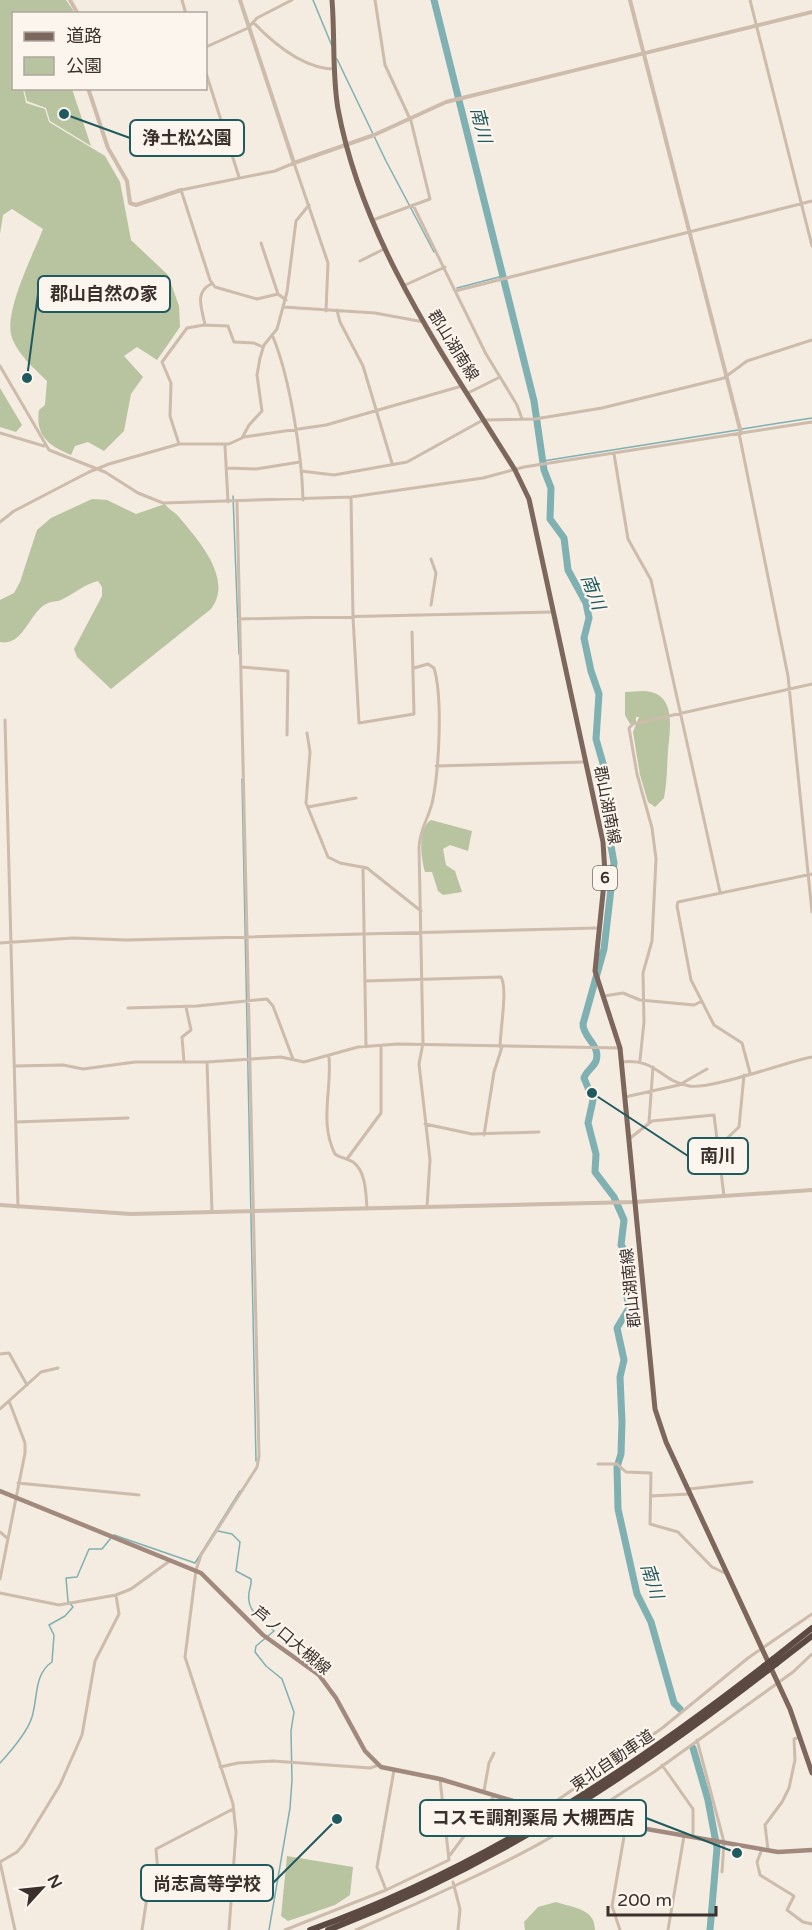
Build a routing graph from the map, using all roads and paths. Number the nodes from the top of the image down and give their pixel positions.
1 (240, 0) edge
2 (292, 0) edge
3 (332, 0) edge
4 (375, 0) edge
5 (630, 0) edge
6 (750, 0) edge
7 (812, 12) edge
8 (253, 22) junction
9 (757, 26) junction
10 (249, 27) junction
11 (207, 47) edge
12 (644, 54) junction
13 (336, 69) junction
14 (207, 76) edge
15 (89, 90) edge
16 (410, 118) junction
17 (347, 146) junction
18 (294, 163) junction
19 (239, 177) junction
20 (182, 190) junction
21 (812, 201) edge
22 (801, 204) junction
23 (309, 205) junction
24 (413, 205) junction
25 (373, 220) junction
26 (688, 232) junction
27 (261, 243) dead end
28 (812, 246) edge
29 (384, 249) junction
30 (360, 261) dead end
31 (445, 267) junction
32 (212, 284) junction
33 (402, 286) junction
34 (455, 291) junction
35 (278, 294) junction
36 (286, 300) junction
37 (283, 308) junction
38 (337, 310) junction
39 (326, 311) junction
40 (424, 322) junction
41 (205, 325) junction
42 (273, 337) junction
43 (812, 340) edge
44 (263, 347) junction
45 (0, 366) edge
46 (727, 376) junction
47 (500, 377) junction
48 (463, 385) junction
49 (468, 393) junction
50 (376, 411) junction
51 (522, 419) junction
52 (485, 420) junction
53 (812, 422) edge
54 (294, 429) junction
55 (0, 433) edge
56 (740, 433) junction
57 (243, 437) junction
58 (179, 444) junction
59 (46, 446) junction
60 (225, 446) junction
61 (614, 454) junction
62 (300, 462) junction
63 (392, 464) junction
64 (226, 468) junction
65 (96, 469) junction
66 (515, 470) junction
67 (302, 471) junction
68 (351, 497) junction
69 (303, 500) junction
70 (228, 502) junction
71 (237, 502) junction
72 (0, 522) edge
73 (431, 559) dead end
74 (430, 605) dead end
75 (553, 612) junction
76 (353, 617) junction
77 (239, 619) junction
78 (412, 632) dead end
79 (242, 667) junction
80 (414, 668) junction
81 (812, 684) edge
82 (790, 689) junction
83 (681, 714) junction
84 (5, 720) dead end
85 (307, 733) dead end
86 (287, 735) dead end
87 (586, 762) junction
88 (436, 766) junction
89 (356, 798) dead end
90 (308, 807) junction
91 (363, 867) junction
92 (810, 874) edge
93 (720, 892) junction
94 (421, 911) junction
95 (812, 912) edge
96 (600, 928) junction
97 (421, 933) junction
98 (364, 934) junction
99 (246, 937) junction
100 (12, 942) junction
101 (0, 943) edge
102 (422, 979) junction
103 (365, 981) junction
104 (604, 996) junction
105 (643, 1000) junction
106 (248, 1001) junction
107 (702, 1001) junction
108 (186, 1006) junction
109 (128, 1008) dead end
110 (422, 1045) junction
111 (366, 1047) junction
112 (501, 1047) junction
113 (381, 1048) junction
114 (620, 1048) junction
115 (329, 1057) junction
116 (812, 1057) edge
117 (249, 1059) junction
118 (293, 1059) junction
119 (640, 1060) junction
120 (184, 1062) junction
121 (207, 1062) junction
122 (621, 1062) junction
123 (15, 1066) junction
124 (653, 1067) junction
125 (707, 1068) dead end
126 (750, 1073) junction
127 (744, 1075) junction
128 (681, 1083) junction
129 (653, 1091) junction
130 (625, 1097) junction
131 (128, 1118) dead end
132 (16, 1122) junction
133 (649, 1122) junction
134 (425, 1124) junction
135 (539, 1132) dead end
136 (483, 1135) junction
137 (629, 1139) junction
138 (719, 1146) junction
139 (347, 1160) junction
140 (812, 1190) edge
141 (724, 1196) junction
142 (635, 1202) junction
143 (0, 1205) edge
144 (18, 1206) junction
145 (427, 1207) junction
146 (367, 1209) junction
147 (212, 1212) junction
148 (253, 1212) junction
149 (0, 1354) edge
150 (58, 1368) dead end
151 (27, 1384) junction
152 (9, 1401) junction
153 (0, 1409) edge
154 (598, 1464) dead end
155 (752, 1482) dead end
156 (18, 1483) junction
157 (0, 1491) edge
158 (690, 1492) junction
159 (139, 1495) dead end
160 (15, 1496) junction
161 (651, 1496) junction
162 (0, 1532) edge
163 (7, 1538) junction
164 (172, 1559) junction
165 (196, 1570) junction
166 (728, 1574) junction
167 (0, 1579) edge
168 (0, 1593) edge
169 (116, 1595) junction
170 (812, 1614) edge
171 (812, 1628) edge
172 (812, 1635) edge
173 (762, 1648) junction
174 (812, 1654) edge
175 (774, 1661) junction
176 (765, 1668) junction
177 (778, 1682) junction
178 (801, 1736) junction
179 (698, 1740) junction
180 (494, 1753) dead end
181 (662, 1765) junction
182 (379, 1766) junction
183 (220, 1767) junction
184 (393, 1770) junction
185 (812, 1773) edge
186 (440, 1779) junction
187 (484, 1793) junction
188 (494, 1796) junction
189 (233, 1809) junction
190 (543, 1810) junction
191 (550, 1812) dead end
192 (577, 1817) junction
193 (626, 1825) junction
194 (684, 1836) junction
195 (693, 1837) junction
196 (723, 1842) junction
197 (765, 1850) junction
198 (812, 1850) edge
199 (450, 1855) junction
200 (447, 1861) junction
201 (0, 1862) edge
202 (448, 1867) dead end
203 (722, 1872) dead end
204 (453, 1882) dead end
205 (455, 1887) junction
206 (386, 1890) junction
207 (331, 1911) junction
208 (333, 1916) dead end
209 (812, 1924) edge
210 (15, 1930) edge
211 (142, 1930) edge
212 (229, 1930) edge
213 (285, 1930) edge
214 (310, 1930) edge
215 (328, 1930) edge
216 (356, 1930) edge
217 (458, 1930) edge
218 (620, 1930) edge
219 (668, 1930) edge

1 - 10 street
2 - 8 street
3 - 13 main road, 郡山湖南線 / 6
4 - 16 street
5 - 12 street
6 - 9 street
7 - 9 street
8 - 10 street
8 - 13 street
9 - 12 street
9 - 22 street
10 - 11 street
10 - 18 street
12 - 16 street
12 - 26 street
13 - 17 main road, 郡山湖南線 / 6
14 - 19 street
15 - 20 street
16 - 17 street
16 - 24 street
17 - 18 street
17 - 25 main road, 郡山湖南線 / 6
18 - 19 street
18 - 23 street
19 - 20 street
20 - 32 street
21 - 22 street
22 - 26 street
22 - 28 street
23 - 36 street
23 - 39 street
24 - 25 street
24 - 31 street
25 - 29 main road, 郡山湖南線 / 6
26 - 34 street
26 - 46 street
27 - 35 street
29 - 30 street
29 - 33 main road, 郡山湖南線 / 6
31 - 33 street
31 - 34 street
32 - 35 street
32 - 41 street
33 - 40 main road, 郡山湖南線 / 6
34 - 47 street
35 - 36 street
36 - 37 street
37 - 39 street
37 - 42 street
38 - 39 street
38 - 40 street
38 - 50 street
40 - 48 main road, 郡山湖南線 / 6
41 - 44 street
41 - 58 street
42 - 44 street
42 - 54 street
43 - 46 street
44 - 57 street
45 - 59 street
46 - 51 street
46 - 56 street
47 - 49 street
47 - 51 street
48 - 49 main road, 郡山湖南線 / 6
48 - 50 street
49 - 52 main road, 郡山湖南線 / 6
50 - 54 street
50 - 63 street
51 - 52 street
52 - 63 street
52 - 66 main road, 郡山湖南線 / 6
53 - 56 street
54 - 57 street
54 - 62 street
55 - 59 street
56 - 61 street
56 - 82 street
57 - 60 street
58 - 60 street
58 - 65 street
59 - 65 street
60 - 64 street
61 - 66 street
61 - 83 street
62 - 64 street
62 - 67 street
63 - 67 street
64 - 70 street
65 - 70 street
65 - 72 street
66 - 68 street
66 - 75 main road, 郡山湖南線 / 6
67 - 69 street
68 - 69 street
68 - 76 street
69 - 71 street
70 - 71 street
71 - 77 street
73 - 74 street
75 - 76 street
75 - 87 main road, 郡山湖南線 / 6
76 - 77 street
76 - 80 street
77 - 79 street
78 - 80 street
79 - 86 street
79 - 99 street
80 - 88 street
81 - 82 street
82 - 83 street
82 - 92 street
83 - 93 street
83 - 105 street
84 - 100 street
85 - 90 street
87 - 88 street
87 - 96 main road, 郡山湖南線 / 6
88 - 94 street
89 - 90 street
90 - 91 street
91 - 94 street
91 - 98 street
92 - 93 street
92 - 95 street
93 - 107 street
94 - 97 street
96 - 97 street
96 - 104 main road, 郡山湖南線 / 6
97 - 98 street
97 - 102 street
98 - 99 street
98 - 103 street
99 - 100 street
99 - 106 street
100 - 101 street
100 - 123 street
102 - 103 street
102 - 110 street
102 - 112 street
103 - 111 street
104 - 105 street
104 - 114 main road, 郡山湖南線 / 6
105 - 107 street
105 - 119 street
106 - 108 street
106 - 117 street
106 - 118 street
107 - 126 street
108 - 109 street
108 - 120 street
110 - 112 street
110 - 113 street
110 - 134 street
111 - 113 street
111 - 115 street
112 - 114 street
112 - 136 street
113 - 139 street
114 - 122 main road, 郡山湖南線 / 6
115 - 118 street
115 - 139 street
116 - 126 street
117 - 118 street
117 - 121 street
117 - 148 street
119 - 122 street
119 - 124 street
120 - 121 street
120 - 123 street
121 - 147 street
122 - 130 main road, 郡山湖南線 / 6
123 - 132 street
124 - 128 street
124 - 129 street
125 - 128 street
126 - 127 street
127 - 128 street
127 - 138 street
128 - 129 street
129 - 130 street
129 - 133 street
130 - 137 main road, 郡山湖南線 / 6
131 - 132 street
132 - 144 street
133 - 137 street
133 - 138 street
134 - 136 street
134 - 145 street
135 - 136 street
137 - 142 main road, 郡山湖南線 / 6
138 - 141 street
139 - 146 street
140 - 141 street
141 - 142 street
142 - 145 street
142 - 158 main road, 郡山湖南線 / 6
143 - 144 street
144 - 147 street
145 - 146 street
146 - 148 street
147 - 148 street
148 - 165 street
149 - 151 street
150 - 151 street
151 - 152 street
152 - 153 street
152 - 156 street
154 - 161 street
155 - 158 street
156 - 159 street
156 - 160 street
157 - 160 main road, 芦ノ口大槻線
158 - 161 street
158 - 166 main road, 郡山湖南線 / 6
160 - 163 street
160 - 164 main road, 芦ノ口大槻線
161 - 166 street
162 - 163 street
163 - 167 street
164 - 165 main road, 芦ノ口大槻線
164 - 169 street
165 - 182 main road, 芦ノ口大槻線
165 - 183 street
166 - 173 main road, 郡山湖南線 / 6
168 - 169 street
169 - 201 street
170 - 173 street
171 - 175 highway, 東北自動車道
172 - 175 highway, 東北自動車道
173 - 177 main road, 郡山湖南線 / 6
173 - 190 street
174 - 177 street
175 - 176 highway, 東北自動車道, bridge
176 - 214 highway, 東北自動車道
176 - 215 highway, 東北自動車道
177 - 178 main road, 郡山湖南線 / 6
177 - 179 street
178 - 185 main road, 郡山湖南線 / 6
178 - 197 street
179 - 181 street
179 - 196 street
180 - 187 street
181 - 192 street
181 - 195 street
182 - 183 street
182 - 184 main road
183 - 189 street
184 - 186 main road
184 - 206 street
186 - 187 main road
186 - 199 street
187 - 188 main road
188 - 190 main road
188 - 199 street
189 - 211 street
189 - 212 street
190 - 191 main road
192 - 193 main road
192 - 205 street
193 - 194 main road
193 - 218 street
194 - 195 main road
194 - 219 street
195 - 196 main road
196 - 197 main road
196 - 203 street
197 - 198 main road
197 - 209 street
199 - 200 street
200 - 202 street
200 - 206 street
201 - 210 street
204 - 205 street
205 - 216 street
205 - 217 street
206 - 207 street
207 - 208 street
207 - 213 street

